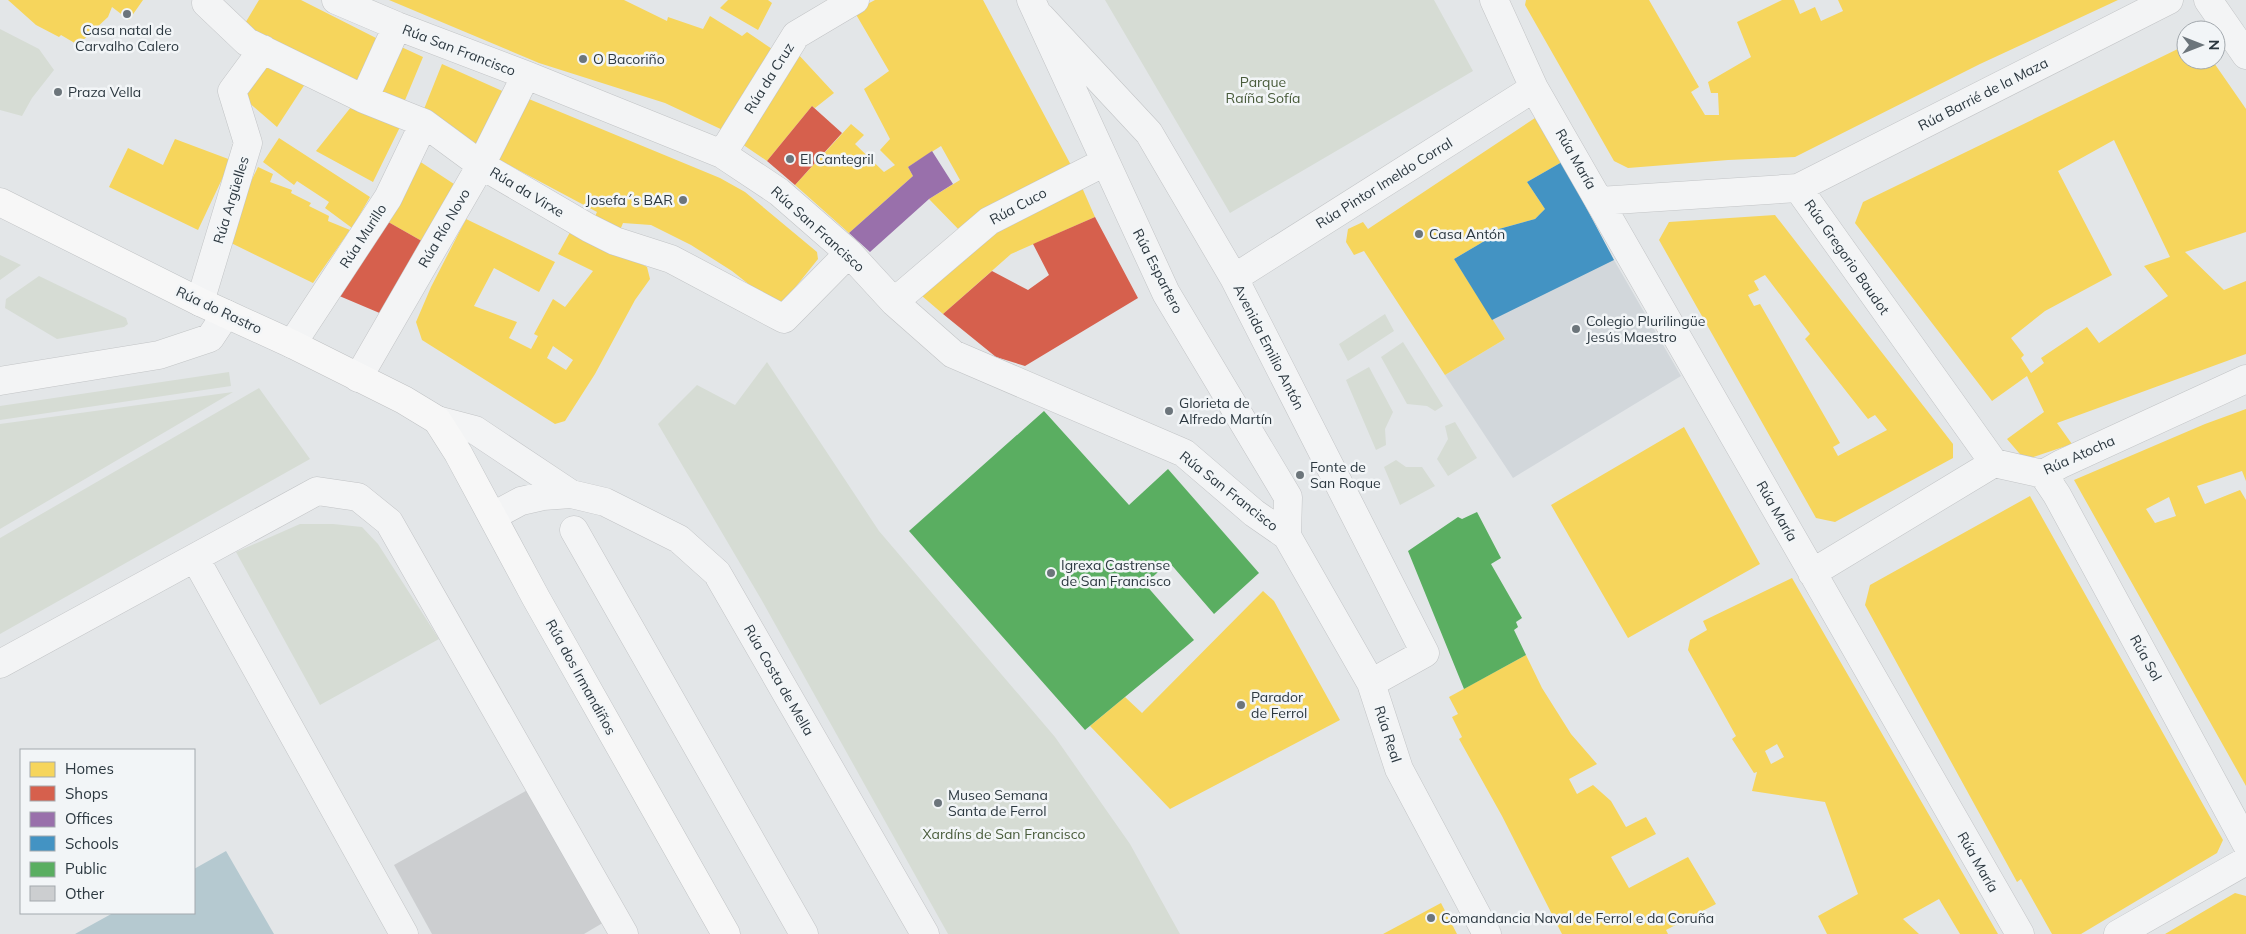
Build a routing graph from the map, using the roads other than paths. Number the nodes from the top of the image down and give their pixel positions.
1 (209, 0) edge
2 (336, 0) edge
3 (855, 0) edge
4 (1494, 0) edge
5 (2169, 0) edge
6 (2208, 0) edge
7 (1036, 8) edge
8 (397, 26) junction
9 (263, 49) junction
10 (2246, 55) edge
11 (526, 75) junction
12 (1534, 88) junction
13 (364, 99) junction
14 (424, 123) junction
15 (722, 154) junction
16 (1105, 162) junction
17 (481, 165) junction
18 (1798, 188) junction
19 (1599, 201) junction
20 (0, 202) edge
21 (849, 253) junction
22 (1234, 278) junction
23 (200, 302) junction
24 (894, 302) junction
25 (226, 314) junction
26 (292, 344) junction
27 (358, 378) junction
28 (2246, 379) edge
29 (0, 381) edge
30 (437, 420) junction
31 (1994, 463) junction
32 (2043, 474) junction
33 (571, 494) junction
34 (492, 516) junction
35 (574, 530) dead end
36 (1287, 536) junction
37 (194, 558) junction
38 (1812, 573) junction
39 (0, 664) edge
40 (1371, 683) junction
41 (2246, 843) edge
42 (2246, 861) edge
43 (404, 934) edge
44 (624, 934) edge
45 (726, 934) edge
46 (804, 934) edge
47 (925, 934) edge
48 (1487, 934) edge
49 (2020, 934) edge
50 (2118, 934) edge

1 - 9 street, Rúa da Virxe
2 - 8 street, Rúa San Francisco
3 - 15 street, Rúa da Cruz
4 - 12 street, Rúa María
5 - 18 street, Rúa Barrié de la Maza
6 - 10 street
7 - 16 street, Rúa Espartero
7 - 22 street, Avenida Emilio Antón
8 - 11 street, Rúa San Francisco
8 - 13 street
9 - 13 street, Rúa da Virxe
9 - 23 street, Rúa Argüelles
11 - 15 street, Rúa San Francisco
11 - 17 street, Rúa Río Novo
12 - 19 street, Rúa María
12 - 22 street, Rúa Pintor Imeldo Corral
13 - 14 street, Rúa da Virxe
14 - 17 street, Rúa da Virxe
14 - 26 street, Rúa Murillo
15 - 21 street, Rúa San Francisco
16 - 24 street, Rúa Cuco
16 - 36 street, Rúa Espartero
17 - 21 street, Rúa da Virxe
17 - 27 street, Rúa Río Novo
18 - 19 street, Rúa Gregorio Baudot
18 - 31 street, Rúa Gregorio Baudot
19 - 38 street, Rúa María
20 - 23 main road, Rúa do Rastro
21 - 24 street, Rúa San Francisco
22 - 40 street, Avenida Emilio Antón
23 - 25 main road, Rúa do Rastro
24 - 36 street, Rúa San Francisco
25 - 26 main road, Rúa do Rastro
25 - 29 street
26 - 27 main road, Rúa do Rastro
27 - 30 main road, Rúa do Rastro
28 - 32 street, Rúa Atocha
30 - 33 street, Rúa Costa de Mella
30 - 34 main road, Rúa dos Irmandiños
31 - 32 street, Rúa Atocha
31 - 38 street
32 - 41 street, Rúa Sol
33 - 34 street, Rúa Costa de Mella
33 - 47 street, Rúa Costa de Mella
34 - 45 main road, Rúa dos Irmandiños
35 - 46 street
36 - 40 street, Rúa Real
37 - 39 street
37 - 43 street
37 - 44 street
38 - 49 street, Rúa María
40 - 48 street, Rúa Real
42 - 50 street

